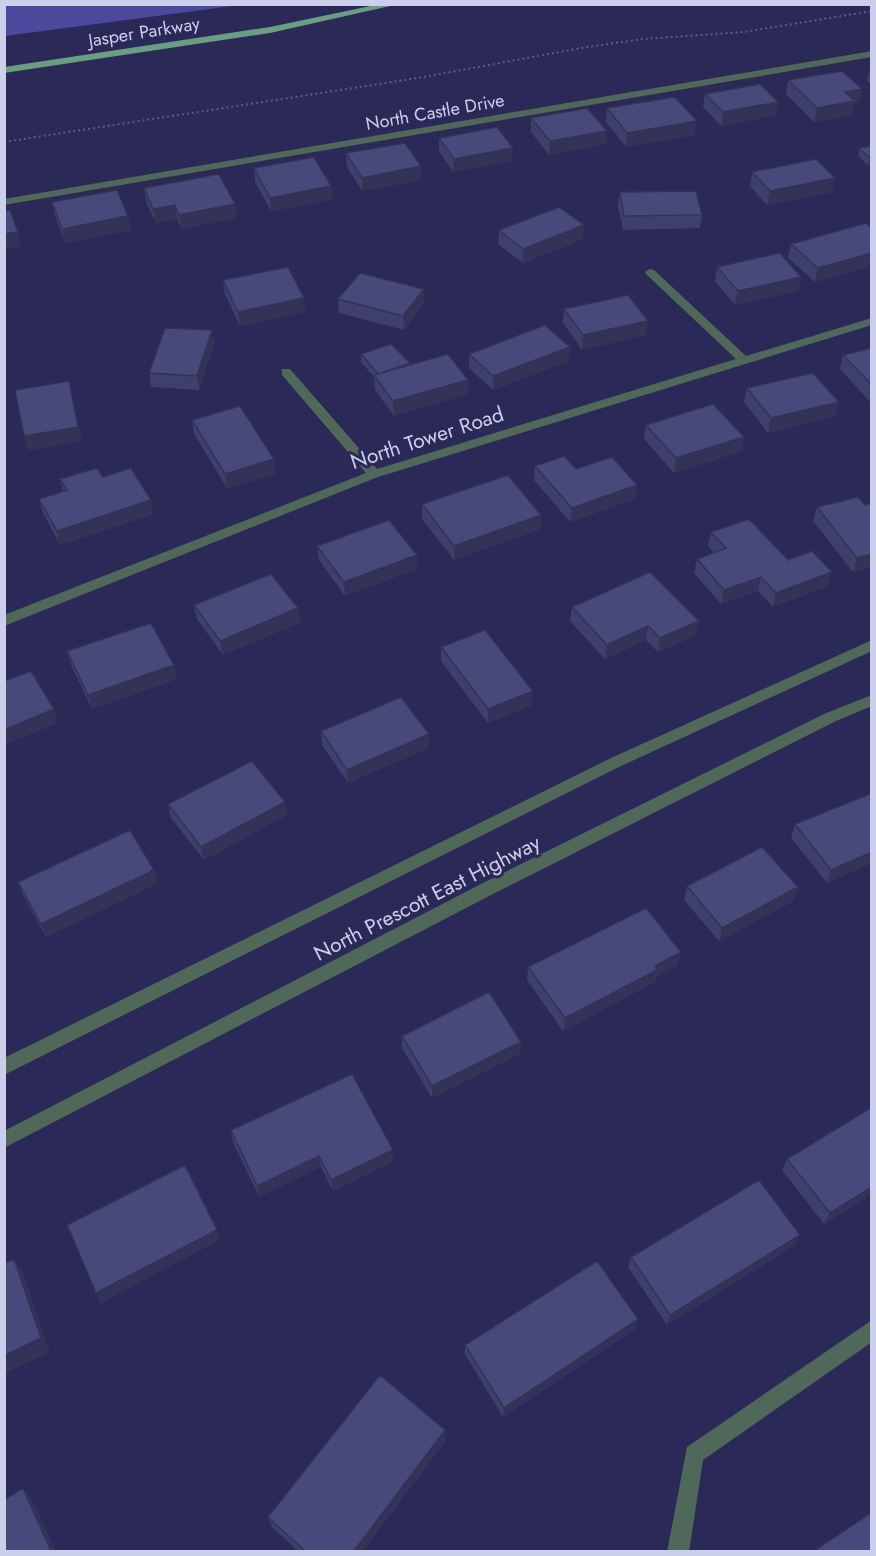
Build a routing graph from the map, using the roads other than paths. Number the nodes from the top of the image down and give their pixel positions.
1 (395, 4) edge
2 (872, 54) edge
3 (4, 70) edge
4 (4, 202) edge
5 (650, 272) dead end
6 (872, 321) edge
7 (744, 360) junction
8 (286, 372) dead end
9 (374, 474) junction
10 (6, 615) edge
11 (872, 645) edge
12 (872, 700) edge
13 (4, 1067) edge
14 (4, 1140) edge
15 (872, 1330) edge
16 (678, 1551) edge

1 - 3 main road, Jasper Parkway
2 - 4 street, North Castle Drive
5 - 7 street
6 - 7 street, North Tower Road
7 - 9 street, North Tower Road
8 - 9 street
9 - 10 street, North Tower Road
11 - 13 street, North Prescott East Highway
12 - 14 street, North Prescott East Highway
15 - 16 street

